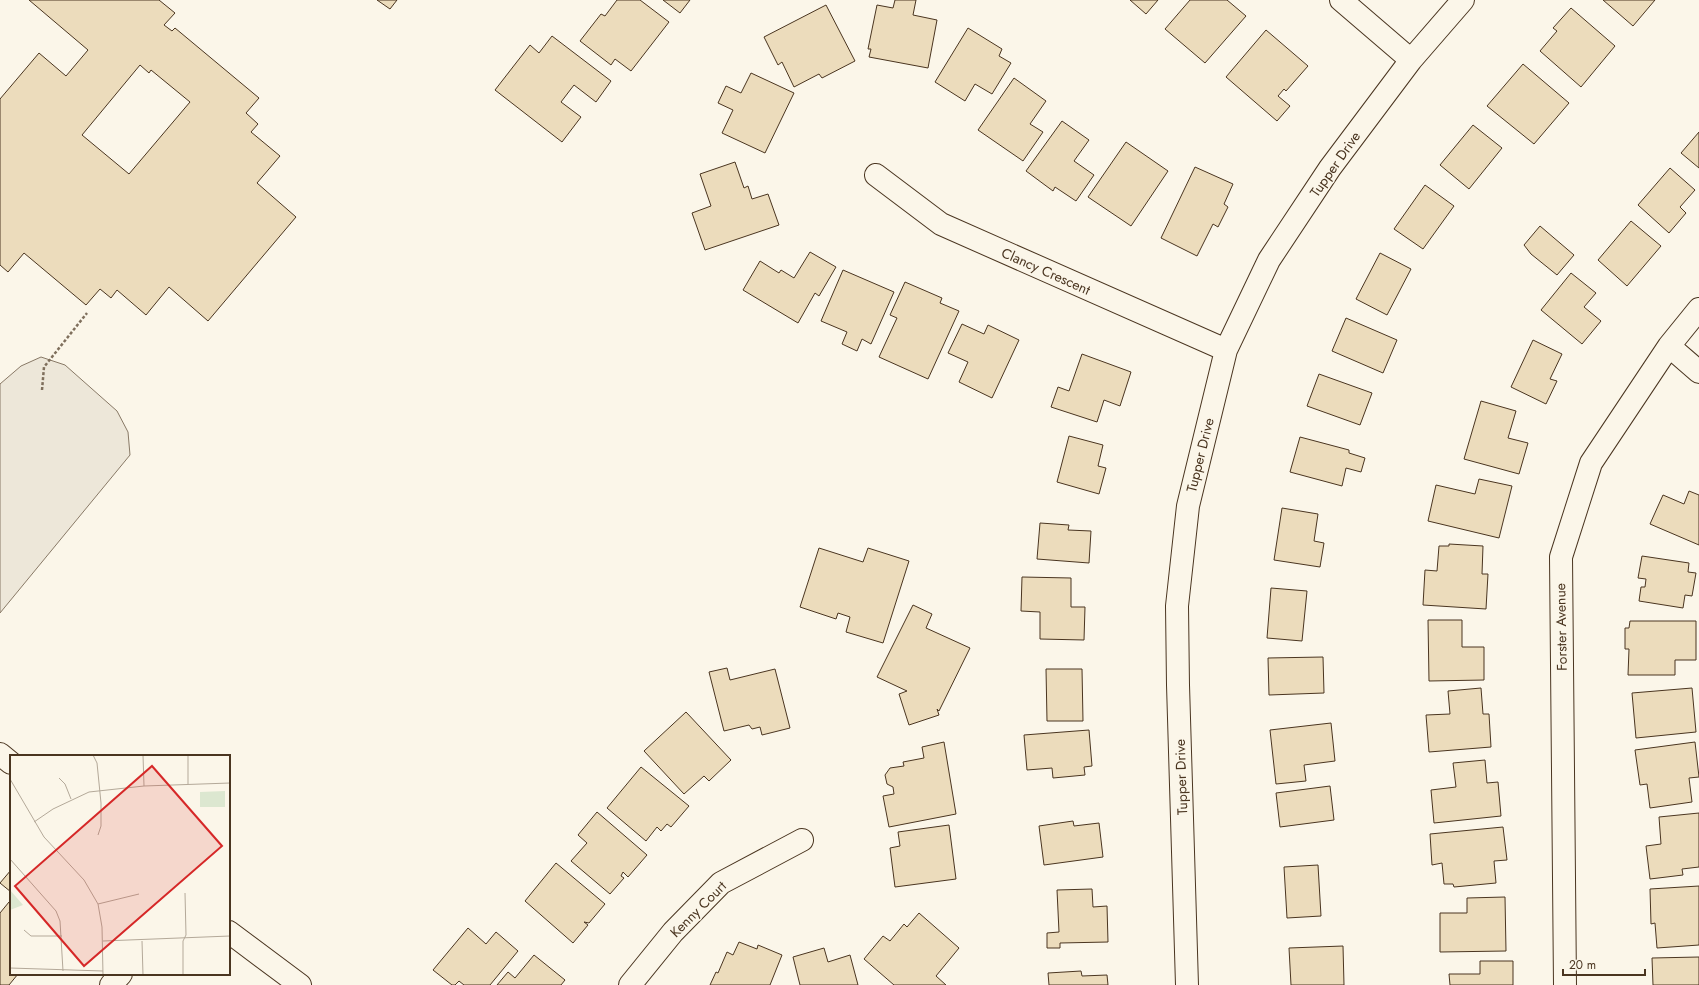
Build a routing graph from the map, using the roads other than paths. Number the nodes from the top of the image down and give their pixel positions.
1 (1341, 0) edge
2 (1463, 0) edge
3 (1411, 60) junction
4 (876, 175) dead end
5 (1699, 309) edge
6 (1669, 346) junction
7 (1226, 350) junction
8 (1699, 372) edge
9 (0, 754) edge
10 (10, 762) edge
11 (802, 840) dead end
12 (230, 933) edge
13 (120, 975) edge
14 (111, 985) edge
15 (300, 985) edge
16 (630, 985) edge
17 (1187, 985) edge
18 (1565, 985) edge

1 - 3 street
2 - 3 street, Tupper Drive
3 - 7 street, Tupper Drive
4 - 7 street, Clancy Crescent
5 - 6 street, Forster Avenue
6 - 8 street
6 - 18 street, Forster Avenue
7 - 17 street, Tupper Drive
9 - 10 street
11 - 16 street, Kenny Court
12 - 15 street
13 - 14 street

